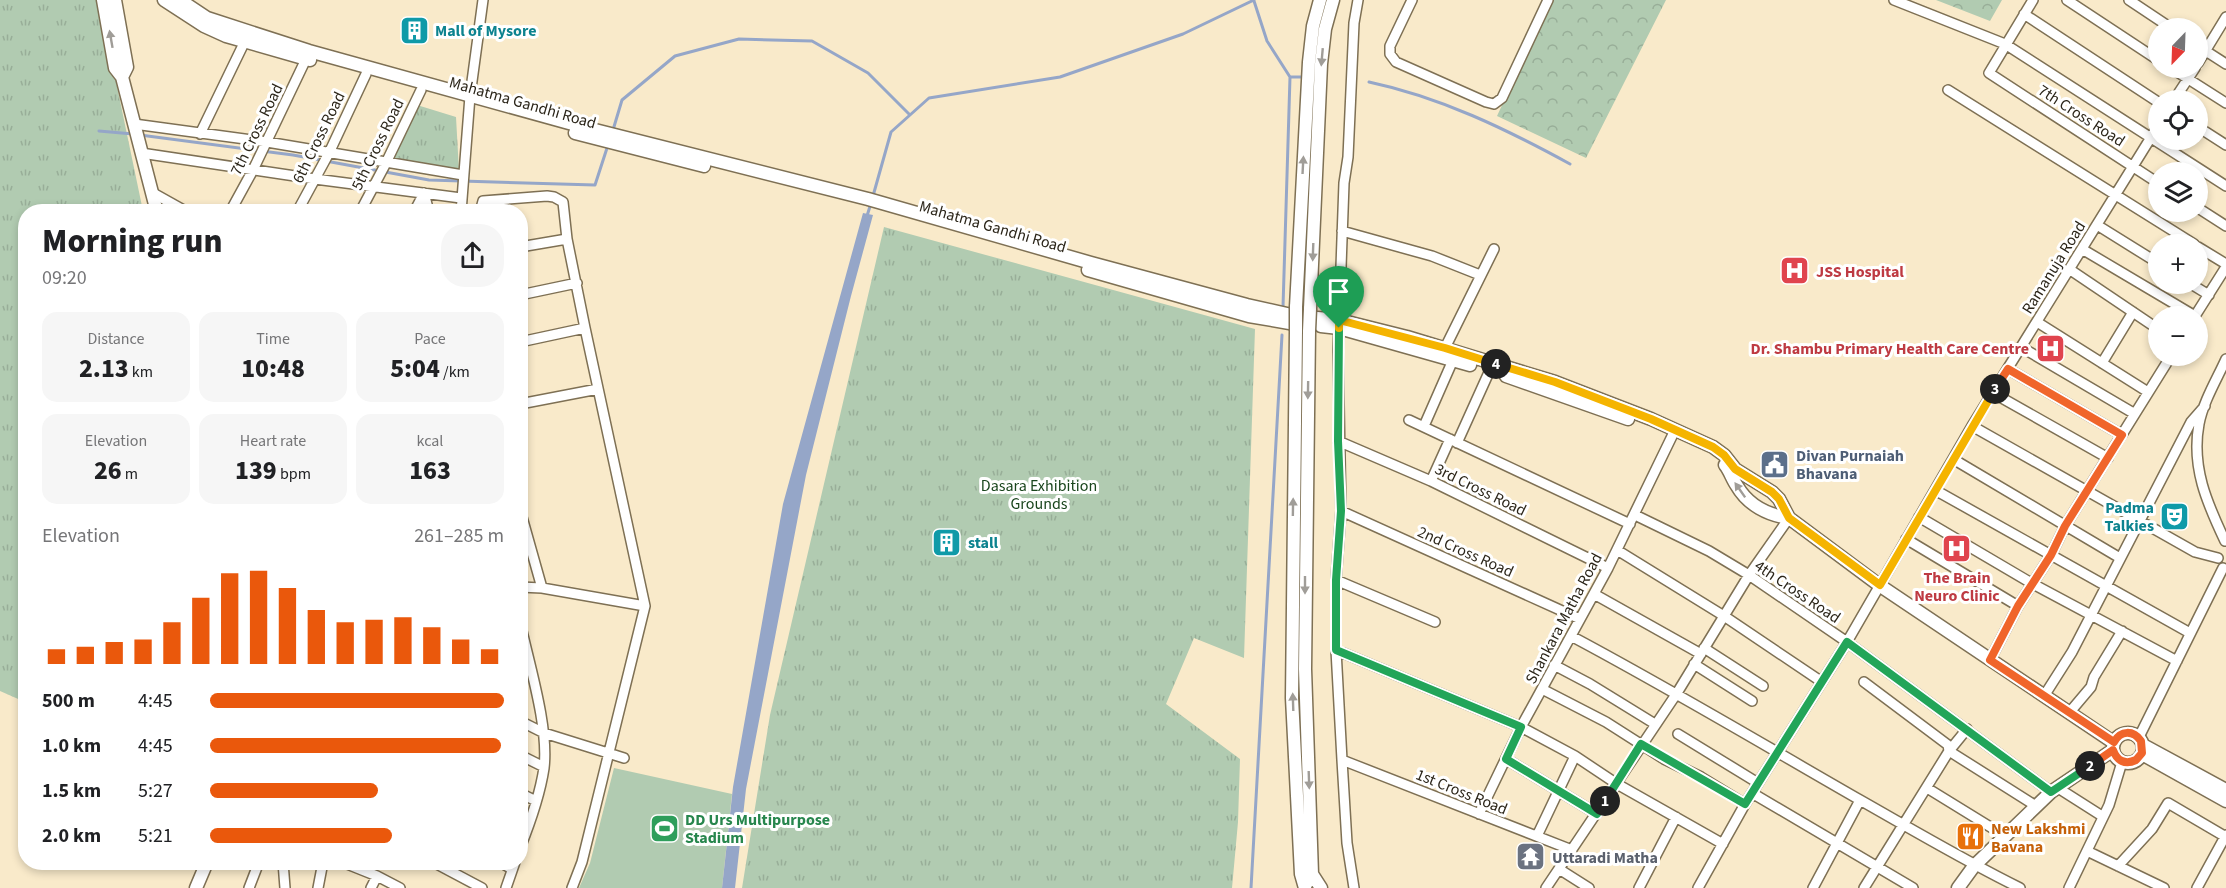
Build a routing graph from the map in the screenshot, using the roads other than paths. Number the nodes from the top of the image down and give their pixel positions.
1 (104, 0) edge
2 (115, 0) edge
3 (164, 0) edge
4 (180, 0) edge
5 (483, 0) edge
6 (1320, 0) edge
7 (1333, 0) edge
8 (1358, 0) edge
9 (1412, 0) edge
10 (1548, 0) edge
11 (1894, 0) edge
12 (2033, 0) edge
13 (2067, 0) edge
14 (2129, 0) edge
15 (2024, 14) junction
16 (2156, 18) edge
17 (2225, 21) edge
18 (245, 41) junction
19 (2208, 41) edge
20 (2005, 44) junction
21 (2148, 53) edge
22 (2208, 53) edge
23 (306, 59) junction
24 (2226, 64) edge
25 (366, 74) junction
26 (122, 77) junction
27 (2188, 79) joint
28 (421, 90) junction
29 (1948, 90) dead end
30 (2181, 90) edge
31 (2148, 95) edge
32 (470, 100) junction
33 (2226, 104) edge
34 (135, 126) junction
35 (2208, 133) edge
36 (200, 134) junction
37 (2148, 135) edge
38 (2148, 142) edge
39 (265, 145) junction
40 (2226, 145) edge
41 (2171, 150) edge
42 (140, 151) junction
43 (327, 155) junction
44 (386, 164) junction
45 (2133, 166) junction
46 (253, 170) junction
47 (317, 175) junction
48 (463, 175) junction
49 (2148, 176) edge
50 (376, 181) junction
51 (2226, 186) edge
52 (153, 193) junction
53 (424, 193) junction
54 (461, 196) junction
55 (2115, 196) junction
56 (155, 204) edge
57 (173, 204) edge
58 (234, 204) edge
59 (301, 204) edge
60 (364, 204) edge
61 (418, 204) edge
62 (427, 204) edge
63 (461, 204) edge
64 (482, 204) edge
65 (2208, 214) edge
66 (2097, 225) junction
67 (2226, 226) edge
68 (1342, 231) junction
69 (2177, 234) edge
70 (567, 239) junction
71 (528, 246) edge
72 (1494, 249) dead end
73 (2082, 249) junction
74 (2208, 256) edge
75 (2148, 257) edge
76 (2070, 269) junction
77 (2225, 269) edge
78 (1480, 275) junction
79 (577, 283) junction
80 (528, 293) edge
81 (2209, 295) joint
82 (2178, 306) edge
83 (2202, 306) edge
84 (2133, 312) junction
85 (2037, 322) junction
86 (2148, 322) edge
87 (1339, 324) junction
88 (585, 328) junction
89 (528, 340) edge
90 (1445, 348) junction
91 (2021, 348) junction
92 (2226, 359) edge
93 (1453, 360) junction
94 (2102, 363) junction
95 (2165, 366) edge
96 (2008, 369) junction
97 (1490, 370) junction
98 (598, 389) junction
99 (2148, 392) junction
100 (1993, 393) junction
101 (528, 402) edge
102 (2205, 406) junction
103 (2135, 414) junction
104 (1409, 420) dead end
105 (1424, 426) junction
106 (1972, 426) junction
107 (1674, 433) junction
108 (2122, 435) junction
109 (1338, 441) junction
110 (1453, 441) junction
111 (2108, 458) junction
112 (1953, 459) junction
113 (1431, 482) junction
114 (1935, 490) junction
115 (2088, 492) junction
116 (1341, 511) junction
117 (1919, 517) junction
118 (1789, 518) junction
119 (1632, 520) junction
120 (2140, 521) junction
121 (2065, 526) junction
122 (528, 538) edge
123 (1906, 539) junction
124 (2225, 541) edge
125 (1617, 550) junction
126 (2051, 555) junction
127 (2120, 558) junction
128 (2218, 558) junction
129 (1608, 568) junction
130 (2224, 569) edge
131 (1749, 575) junction
132 (1336, 580) junction
133 (2034, 584) junction
134 (1880, 585) junction
135 (2105, 586) junction
136 (528, 587) edge
137 (542, 588) junction
138 (1594, 594) junction
139 (645, 606) junction
140 (2018, 606) junction
141 (2091, 614) junction
142 (1724, 616) junction
143 (1580, 619) junction
144 (1435, 622) dead end
145 (2122, 631) junction
146 (2190, 633) junction
147 (1571, 636) junction
148 (1847, 642) junction
149 (1336, 650) junction
150 (1702, 651) junction
151 (528, 659) edge
152 (1990, 660) junction
153 (2177, 661) junction
154 (1695, 664) junction
155 (1554, 665) junction
156 (1822, 682) junction
157 (1864, 682) dead end
158 (1763, 686) dead end
159 (1542, 689) junction
160 (1677, 693) junction
161 (2044, 696) junction
162 (1752, 701) dead end
163 (2069, 713) junction
164 (1656, 724) junction
165 (528, 725) edge
166 (1521, 727) junction
167 (1967, 729) junction
168 (544, 734) junction
169 (1678, 734) dead end
170 (1641, 744) junction
171 (2141, 745) junction
172 (2113, 746) junction
173 (1949, 751) junction
174 (610, 754) junction
175 (1778, 754) junction
176 (1575, 756) junction
177 (624, 758) dead end
178 (528, 759) edge
179 (1506, 759) junction
180 (1342, 760) junction
181 (2122, 762) junction
182 (544, 767) junction
183 (1758, 783) junction
184 (1617, 784) junction
185 (1927, 788) junction
186 (2054, 790) junction
187 (2226, 790) edge
188 (1558, 791) junction
189 (1752, 793) junction
190 (528, 796) edge
191 (1860, 800) junction
192 (536, 801) junction
193 (2226, 801) edge
194 (1745, 804) junction
195 (2036, 806) junction
196 (1479, 814) junction
197 (1597, 814) junction
198 (2102, 816) junction
199 (1676, 818) junction
200 (528, 820) edge
201 (1904, 826) junction
202 (1537, 836) junction
203 (2005, 836) junction
204 (2226, 836) edge
205 (1723, 844) junction
206 (1838, 845) junction
207 (1572, 850) junction
208 (2086, 850) junction
209 (1974, 866) junction
210 (2118, 866) junction
211 (1877, 867) junction
212 (1559, 869) junction
213 (205, 870) edge
214 (256, 870) edge
215 (284, 870) edge
216 (321, 870) edge
217 (370, 870) edge
218 (448, 870) edge
219 (513, 870) edge
220 (377, 876) junction
221 (1306, 880) edge
222 (200, 887) edge
223 (249, 888) edge
224 (285, 888) edge
225 (318, 888) edge
226 (370, 888) edge
227 (400, 888) edge
228 (482, 888) edge
229 (506, 888) edge
230 (572, 888) edge
231 (1322, 888) edge
232 (1354, 888) edge
233 (1546, 888) edge
234 (1589, 888) edge
235 (1639, 888) edge
236 (1698, 888) edge
237 (1814, 888) edge
238 (1864, 888) edge
239 (1913, 888) edge
240 (1958, 888) edge
241 (2020, 888) edge
242 (2069, 888) edge
243 (2164, 888) edge
244 (2198, 888) edge

26 -> 1 main road
2 - 26 main road
3 - 18 main road, Mahatma Gandhi Road
4 - 32 main road, Mahatma Gandhi Road
5 - 32 street
221 -> 6 main road, bridge
7 -> 221 main road, bridge
8 - 68 street
9 - 10 street
11 - 20 street
12 - 15 street
13 - 21 street
14 - 16 street
15 - 20 street
15 - 31 street
17 - 19 street
18 - 23 main road, Mahatma Gandhi Road
18 - 36 street
20 - 37 street
20 - 45 street, 7th Cross Road
22 - 24 street
23 - 25 main road, Mahatma Gandhi Road
23 - 39 street, 7th Cross Road
25 - 28 main road, Mahatma Gandhi Road
25 - 43 street, 6th Cross Road
26 - 34 main road
27 - 30 street
27 - 33 street
28 - 32 main road, Mahatma Gandhi Road
28 - 44 street, 5th Cross Road
29 - 55 street
32 - 48 street
32 - 87 main road, Mahatma Gandhi Road
34 - 36 street
34 - 42 main road
35 - 40 street
36 - 39 street
38 - 45 street, Ramanuja Road
39 - 43 street
39 - 46 street, 7th Cross Road
41 - 51 street
42 - 46 street
42 - 52 main road
43 - 44 street
43 - 47 street, 6th Cross Road
44 - 48 street
44 - 50 street, 5th Cross Road
45 - 49 street, 7th Cross Road
45 - 55 street, Ramanuja Road
46 - 47 street
46 - 58 street, 7th Cross Road
47 - 50 street
47 - 59 street, 6th Cross Road
48 - 54 street
50 - 53 street
50 - 60 street, 5th Cross Road
52 - 56 main road
52 - 57 street
53 - 54 street
53 - 61 street
53 - 62 street
54 - 63 street
55 - 66 street, Ramanuja Road
55 - 69 street
64 - 70 street
65 - 67 street
66 - 73 street, Ramanuja Road
66 - 75 street
68 - 78 street
68 - 87 street
70 - 71 street
70 - 79 street
72 - 78 street
73 - 76 street, Ramanuja Road
73 - 82 street
74 - 77 street
76 - 84 street
76 - 85 street, Ramanuja Road
77 - 81 street
78 - 90 street
79 - 80 street
79 - 88 street
81 - 83 street
84 - 86 street
84 - 94 street
85 - 91 street, Ramanuja Road
85 - 94 street
87 - 90 main road, Mahatma Gandhi Road
87 - 93 main road, Mahatma Gandhi Road
87 - 109 street
88 - 89 street
88 - 98 street
90 - 107 main road, Mahatma Gandhi Road
91 - 96 street, Ramanuja Road
91 - 103 street
92 - 102 street
93 - 97 main road, Mahatma Gandhi Road
93 - 105 street
94 - 99 street
95 - 99 street
96 - 100 street, Ramanuja Road
96 - 108 street
97 - 107 main road, Mahatma Gandhi Road
97 - 110 street
98 - 101 street
98 - 139 street
99 - 103 street
100 - 106 street, Ramanuja Road
100 - 111 street
102 - 120 street
102 - 124 street
103 - 108 street
104 - 105 street, 4th Cross Road
105 - 110 street, 4th Cross Road
106 - 112 street, Ramanuja Road
106 - 115 street
107 - 118 main road, Mahatma Gandhi Road
118 -> 107 main road, Mahatma Gandhi Road
107 - 119 street, Shankara Matha Road
108 - 111 street
109 - 113 street, 3rd Cross Road
109 - 116 street
110 - 113 street
110 - 119 street, 4th Cross Road
111 - 115 street
112 - 114 street, Ramanuja Road
112 - 121 street
113 - 129 street, 3rd Cross Road
114 - 117 street, Ramanuja Road
114 - 126 street
115 - 120 street
115 - 121 street
116 - 132 street
116 - 143 street, 2nd Cross Road
117 - 123 street, Ramanuja Road
117 - 133 street
118 - 131 street
118 - 134 main road, Mahatma Gandhi Road
119 - 125 street, Shankara Matha Road
119 - 131 street, 4th Cross Road
120 - 127 street
120 - 128 street
121 - 126 street
121 - 127 street
122 - 137 street
123 - 134 street, Ramanuja Road
123 - 140 street
124 - 128 street
125 - 129 street, Shankara Matha Road
125 - 142 street
126 - 133 street
126 - 135 street
127 - 135 street
128 - 130 street
129 - 138 street, Shankara Matha Road
130 - 146 street
131 - 142 street
131 - 148 street, 4th Cross Road
132 - 144 street
132 - 149 street
133 - 140 street
133 - 141 street
134 - 148 street, Ramanuja Road
134 - 152 main road, Mahatma Gandhi Road
135 - 141 street
135 - 146 street
136 - 137 street
137 - 139 street
138 - 143 street, Shankara Matha Road
138 - 150 street
139 - 174 street
140 - 152 street
141 - 145 street
141 - 161 street
142 - 150 street
142 - 156 street
143 - 147 street, Shankara Matha Road
145 - 153 street
145 - 163 street
146 - 153 street
147 - 155 street, Shankara Matha Road
147 - 160 street
148 - 156 street, Ramanuja Road
148 - 167 street, 4th Cross Road
149 - 166 street
149 - 180 street
150 - 154 street
150 - 158 street
151 - 168 street
152 - 161 main road, Mahatma Gandhi Road
153 - 171 street
154 - 160 street
154 - 162 street
155 - 159 street, Shankara Matha Road
155 - 164 street
156 - 175 street, Ramanuja Road
157 - 173 street
159 - 166 street, Shankara Matha Road
159 - 170 street
160 - 164 street
160 - 175 street
161 - 163 main road, Mahatma Gandhi Road
163 - 172 main road, Mahatma Gandhi Road
164 - 170 street
165 - 168 street
166 - 176 street
166 - 179 street, Shankara Matha Road
167 - 173 street
167 - 186 street, 4th Cross Road
168 - 174 street
168 - 182 street
169 - 183 street
170 - 184 street
170 - 194 street
171 - 172 main road
171 - 181 main road
171 - 187 main road
171 - 193 main road
172 - 181 main road
172 - 186 main road
173 - 185 street
173 - 195 street
174 - 177 street
174 - 230 street
175 - 183 street, Ramanuja Road
175 - 191 street
176 - 184 street
176 - 188 street
178 - 182 street
179 - 188 street
179 - 196 street, Shankara Matha Road
180 - 196 street, 1st Cross Road
180 - 232 street
181 - 198 street
182 - 192 street
183 - 189 street, Ramanuja Road
184 - 197 street
184 - 199 street
185 - 201 street
185 - 203 street
186 - 195 main road
186 - 198 street, 4th Cross Road
188 - 197 street
188 - 202 street
189 - 194 street, Ramanuja Road
189 - 206 street
190 - 192 street
191 - 201 street
191 - 206 street
192 - 200 street
194 - 205 street, Ramanuja Road
195 - 203 main road
196 - 202 street, 1st Cross Road
197 - 207 street
198 - 208 street
199 - 205 street
199 - 235 street
201 - 209 street
201 - 211 street
202 - 207 street, 1st Cross Road
203 - 209 main road
204 - 210 street
204 - 244 street
205 - 236 street, Ramanuja Road
206 - 211 street
206 - 237 street
207 - 212 street
208 - 210 street
208 - 242 street
209 - 240 main road
209 - 241 street
210 - 243 street
211 - 238 street
211 - 239 street
212 - 233 street
212 - 234 street
213 - 222 main road
214 - 223 street
215 - 224 street
216 - 225 street
217 - 220 street
218 - 228 street
219 - 229 street
220 - 226 street
220 - 227 street
221 - 231 main road

